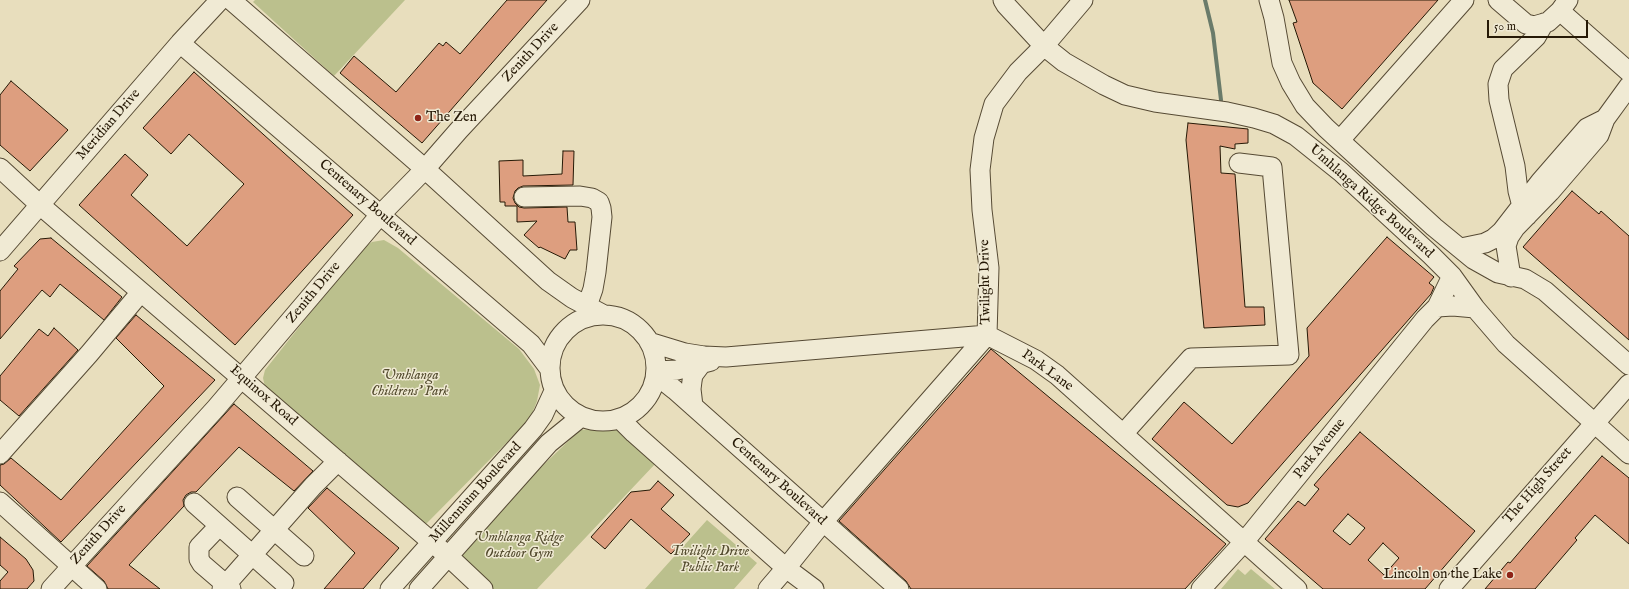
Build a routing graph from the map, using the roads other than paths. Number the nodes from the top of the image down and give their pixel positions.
1 (220, 0) edge
2 (230, 0) edge
3 (580, 0) edge
4 (1003, 0) edge
5 (1083, 0) edge
6 (1269, 0) edge
7 (1464, 0) edge
8 (1498, 0) edge
9 (1564, 6) edge
10 (1544, 23) junction
11 (180, 43) junction
12 (1044, 46) junction
13 (1629, 72) edge
14 (1629, 86) edge
15 (1340, 140) junction
16 (1239, 163) dead end
17 (0, 168) edge
18 (425, 169) junction
19 (524, 197) dead end
20 (1530, 204) junction
21 (40, 205) junction
22 (380, 215) junction
23 (1461, 248) junction
24 (0, 251) edge
25 (1452, 276) junction
26 (1511, 277) junction
27 (141, 292) junction
28 (587, 306) junction
29 (1437, 307) junction
30 (1475, 308) junction
31 (604, 315) junction
32 (987, 335) junction
33 (649, 342) junction
34 (726, 357) junction
35 (702, 363) junction
36 (1629, 365) edge
37 (549, 368) junction
38 (656, 373) junction
39 (242, 378) junction
40 (1629, 384) edge
41 (554, 391) junction
42 (694, 406) junction
43 (581, 417) junction
44 (620, 419) junction
45 (1593, 423) junction
46 (1123, 434) junction
47 (0, 454) edge
48 (1629, 454) edge
49 (338, 461) junction
50 (237, 497) dead end
51 (0, 502) edge
52 (194, 504) dead end
53 (823, 522) junction
54 (219, 526) junction
55 (274, 530) junction
56 (432, 542) junction
57 (1244, 542) junction
58 (252, 555) junction
59 (304, 556) dead end
60 (448, 556) junction
61 (71, 566) junction
62 (786, 568) junction
63 (284, 583) dead end
64 (226, 588) edge
65 (51, 589) edge
66 (97, 589) edge
67 (390, 589) edge
68 (419, 589) edge
69 (484, 589) edge
70 (768, 589) edge
71 (814, 589) edge
72 (898, 589) edge
73 (1201, 589) edge
74 (1297, 589) edge
75 (1448, 589) edge

1 - 11 street, Meridian Drive
2 - 18 street
3 - 18 street, Zenith Drive
4 - 12 street, Umhlanga Ridge Boulevard
5 - 12 street, Twilight Drive
6 - 15 street, Umhlanga Ridge Boulevard
7 - 15 street
8 - 10 street
9 - 10 street
9 - 13 street
10 - 20 street
11 - 21 street, Meridian Drive
11 - 22 street, Centenary Boulevard
12 - 25 street, Umhlanga Ridge Boulevard
12 - 32 street, Twilight Drive
14 - 20 street
15 - 23 street, Umhlanga Ridge Boulevard
16 - 46 street
17 - 21 street, Equinox Road
18 - 22 street, Zenith Drive
18 - 28 street
19 - 28 street
20 - 23 street
20 - 26 street
21 - 24 street, Meridian Drive
21 - 27 street, Equinox Road
22 - 37 street, Centenary Boulevard
22 - 39 street, Zenith Drive
23 - 26 street, Umhlanga Ridge Boulevard
25 - 29 street, Park Avenue
25 - 30 street, Umhlanga Ridge Boulevard
26 - 36 street, Umhlanga Ridge Boulevard
27 - 39 street, Equinox Road
27 - 47 street
28 - 31 street
29 - 30 street
29 - 57 street, Park Avenue
30 - 45 street, Umhlanga Ridge Boulevard
31 - 33 street
31 - 37 street
32 - 34 street, Park Lane
32 - 46 street, Park Lane
32 - 53 street, Twilight Drive
33 - 34 street, Park Lane
33 - 38 street
34 - 35 street, Park Lane
35 - 38 street, Park Lane
35 - 42 street
37 - 41 street
38 - 42 street, Centenary Boulevard
38 - 44 street
39 - 49 street, Equinox Road
39 - 61 street, Zenith Drive
40 - 45 street, The High Street
41 - 43 street
41 - 56 street, Millennium Boulevard
42 - 53 street, Centenary Boulevard
43 - 44 street
43 - 60 street, Millennium Boulevard
44 - 62 street
45 - 48 street, Umhlanga Ridge Boulevard
45 - 75 street, The High Street
46 - 57 street, Park Lane
49 - 55 street
49 - 56 street, Equinox Road
50 - 55 street
51 - 61 street
52 - 54 street
53 - 62 street, Twilight Drive
53 - 72 street, Centenary Boulevard
54 - 58 street
54 - 64 street
55 - 58 street
55 - 59 street
56 - 60 street, Equinox Road
56 - 67 street, Millennium Boulevard
57 - 73 street, Park Avenue
57 - 74 street, Park Lane
58 - 63 street
58 - 64 street
60 - 68 street, Millennium Boulevard
60 - 69 street, Equinox Road
61 - 65 street, Zenith Drive
61 - 66 street
62 - 70 street, Twilight Drive
62 - 71 street

